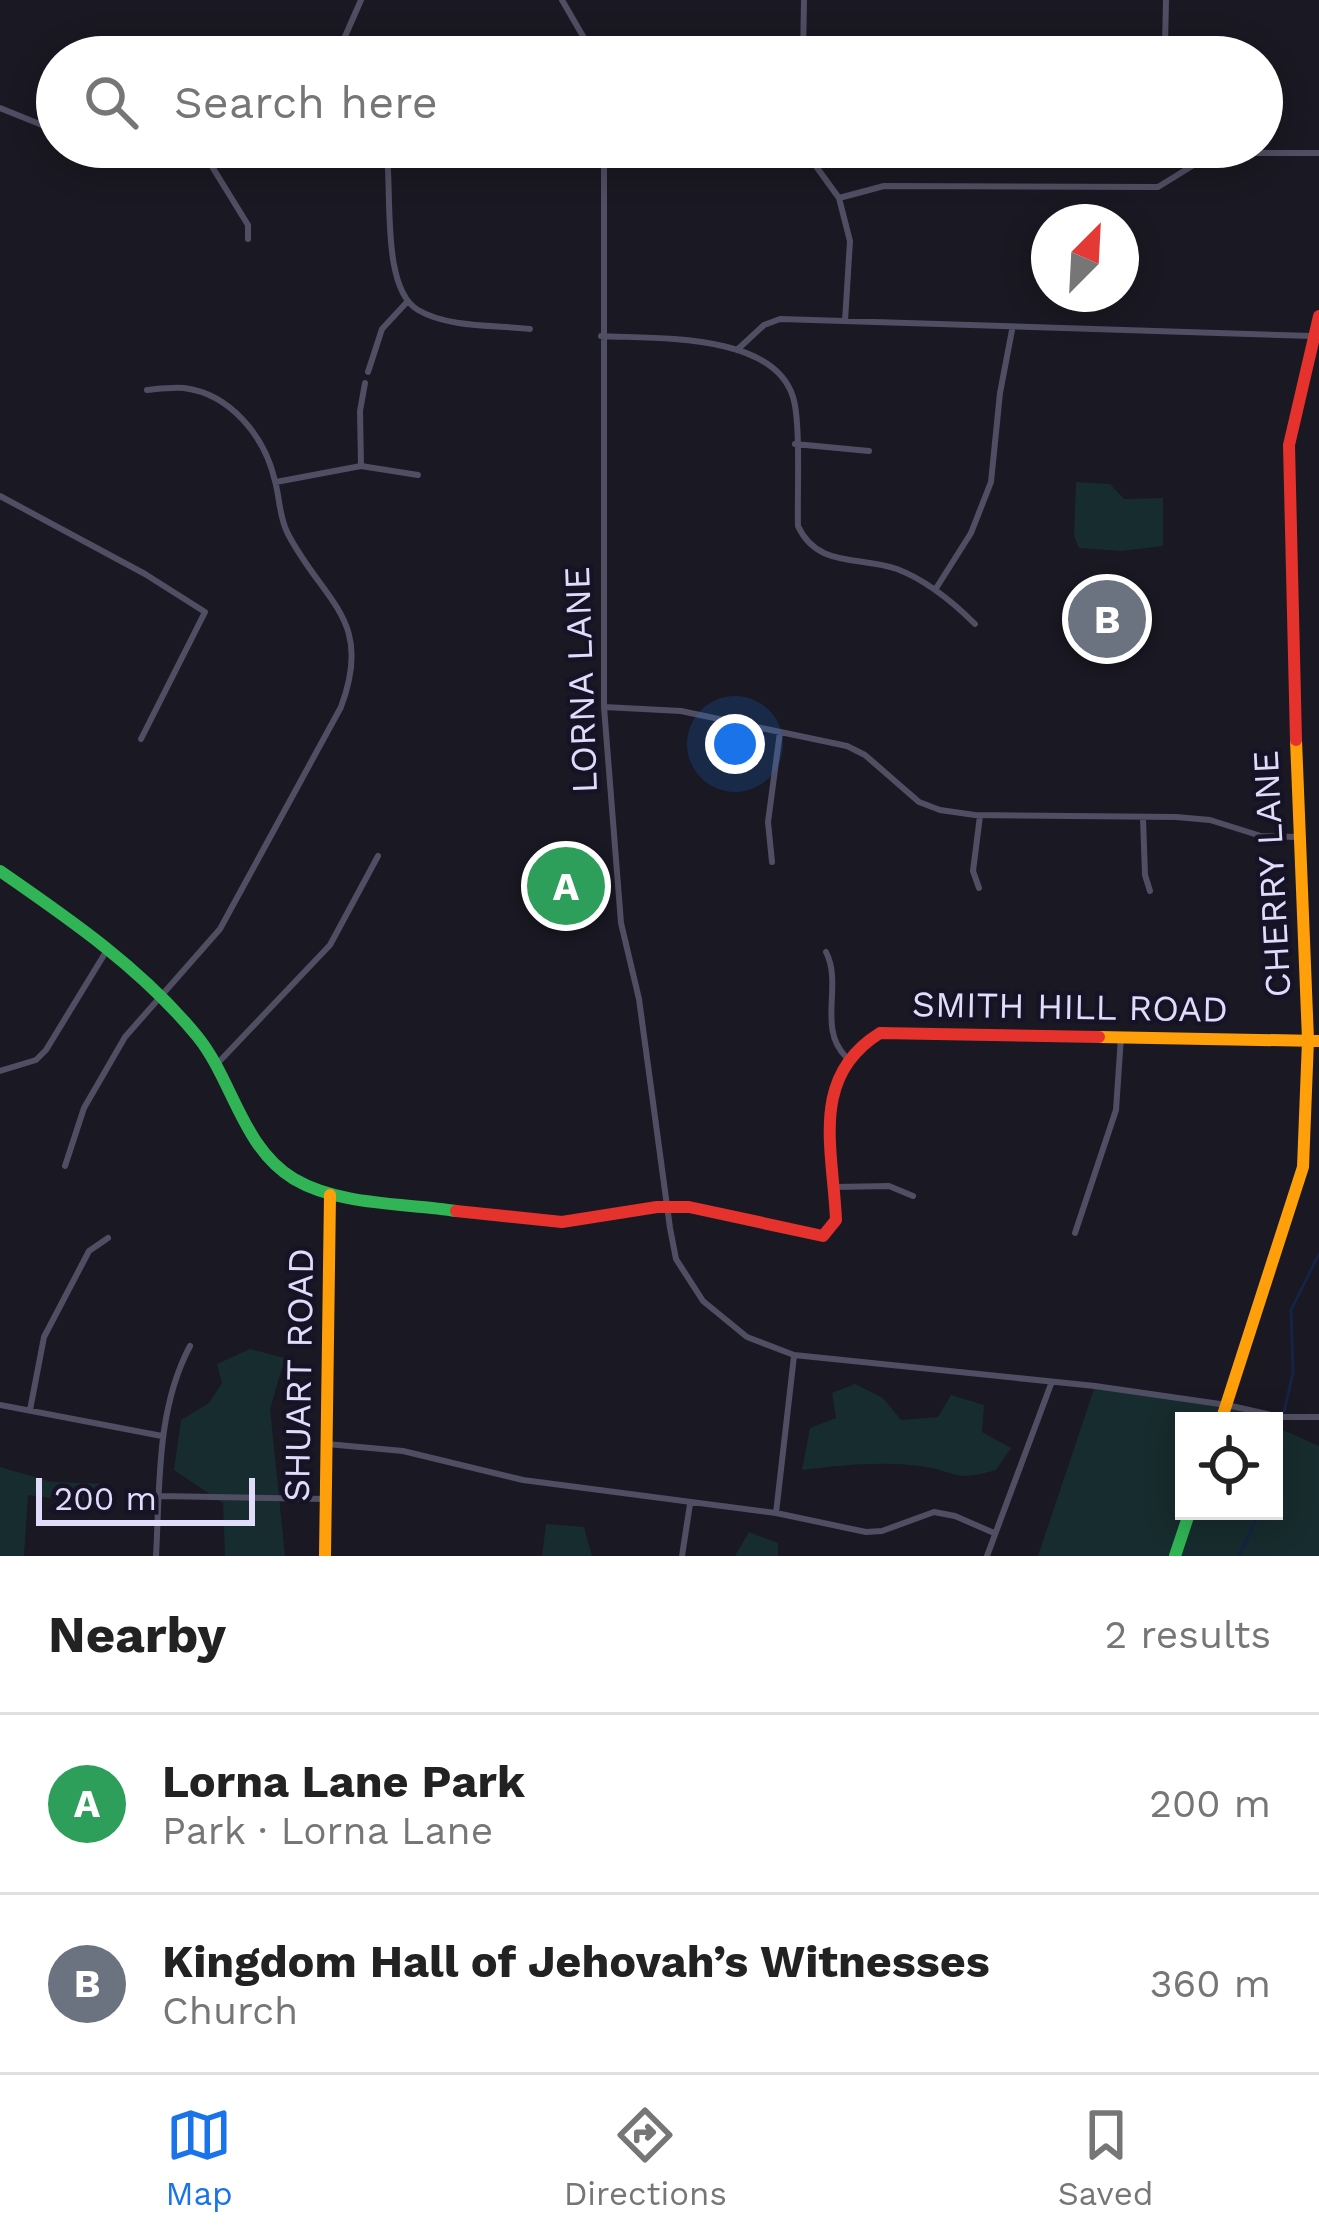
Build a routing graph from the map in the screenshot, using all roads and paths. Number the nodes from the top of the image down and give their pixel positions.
1 (361, 0) edge
2 (562, 0) edge
3 (804, 0) edge
4 (1166, 0) edge
5 (345, 36) edge
6 (583, 36) edge
7 (803, 36) edge
8 (1165, 36) edge
9 (0, 108) edge
10 (36, 123) edge
11 (1283, 152) edge
12 (1319, 153) edge
13 (213, 168) edge
14 (387, 168) edge
15 (604, 168) edge
16 (817, 168) edge
17 (1186, 168) edge
18 (839, 198) junction
19 (248, 239) dead end
20 (406, 302) junction
21 (1319, 316) edge
22 (845, 322) junction
23 (530, 329) dead end
24 (1012, 330) junction
25 (601, 336) junction
26 (1313, 336) junction
27 (737, 350) junction
28 (368, 372) dead end
29 (365, 383) dead end
30 (147, 389) dead end
31 (795, 444) junction
32 (869, 451) dead end
33 (361, 466) junction
34 (418, 475) dead end
35 (276, 482) junction
36 (0, 496) edge
37 (934, 590) junction
38 (975, 624) dead end
39 (604, 707) junction
40 (780, 732) junction
41 (141, 739) dead end
42 (980, 815) junction
43 (1143, 816) junction
44 (1298, 837) junction
45 (377, 856) dead end
46 (772, 862) dead end
47 (0, 871) edge
48 (980, 888) dead end
49 (1150, 891) dead end
50 (107, 950) junction
51 (826, 952) dead end
52 (158, 996) junction
53 (1120, 1037) junction
54 (1314, 1040) edge
55 (846, 1057) junction
56 (217, 1064) junction
57 (0, 1071) edge
58 (65, 1166) dead end
59 (836, 1187) junction
60 (330, 1195) junction
61 (913, 1196) dead end
62 (668, 1206) junction
63 (1076, 1232) dead end
64 (107, 1238) dead end
65 (190, 1346) dead end
66 (794, 1355) junction
67 (1051, 1384) junction
68 (0, 1405) edge
69 (1227, 1405) junction
70 (30, 1410) junction
71 (1224, 1412) edge
72 (1319, 1418) edge
73 (162, 1436) junction
74 (327, 1444) junction
75 (159, 1496) junction
76 (326, 1499) junction
77 (690, 1504) junction
78 (776, 1513) junction
79 (1187, 1520) edge
80 (994, 1533) junction
81 (157, 1556) edge
82 (325, 1556) edge
83 (682, 1556) edge
84 (986, 1556) edge
85 (1174, 1556) edge

1 - 5 street
2 - 6 street
3 - 7 street
4 - 8 street
9 - 10 street
11 - 12 street
13 - 19 street
14 - 20 street
15 - 25 street, LORNA LANE
16 - 18 street
17 - 18 street
18 - 22 street
20 - 23 street
20 - 28 street
21 - 26 street, CHERRY LANE
22 - 24 street
22 - 27 street
24 - 26 street
24 - 37 street
25 - 27 street
25 - 39 street, LORNA LANE
26 - 44 street, CHERRY LANE
27 - 31 street
29 - 33 street
30 - 35 street
31 - 32 street
31 - 37 street
33 - 34 street
33 - 35 street
35 - 52 street
36 - 41 street
37 - 38 street
39 - 40 street
39 - 62 street, LORNA LANE
40 - 42 street
40 - 46 street
42 - 43 street
42 - 48 street
43 - 44 street
43 - 49 street
44 - 54 street, CHERRY LANE
45 - 56 street
47 - 50 street
50 - 52 street
50 - 57 street
51 - 55 street
52 - 56 street
52 - 58 street
53 - 54 street, SMITH HILL ROAD
53 - 55 street, SMITH HILL ROAD
53 - 63 street
54 - 69 street, CHERRY LANE
55 - 59 street
56 - 60 street
59 - 61 street
59 - 62 street
60 - 62 street
60 - 74 street, SHUART ROAD
62 - 66 street, LORNA LANE
64 - 70 street
65 - 73 street
66 - 67 street, LORNA LANE
66 - 78 street
67 - 69 street, LORNA LANE
67 - 80 street
68 - 70 street
69 - 71 street, CHERRY LANE
69 - 72 street, LORNA LANE
70 - 73 street
73 - 75 street
74 - 76 street, SHUART ROAD
74 - 77 street
75 - 76 street
75 - 81 street
76 - 82 street, SHUART ROAD
77 - 78 street
77 - 83 street
78 - 80 street
79 - 85 street
80 - 84 street

